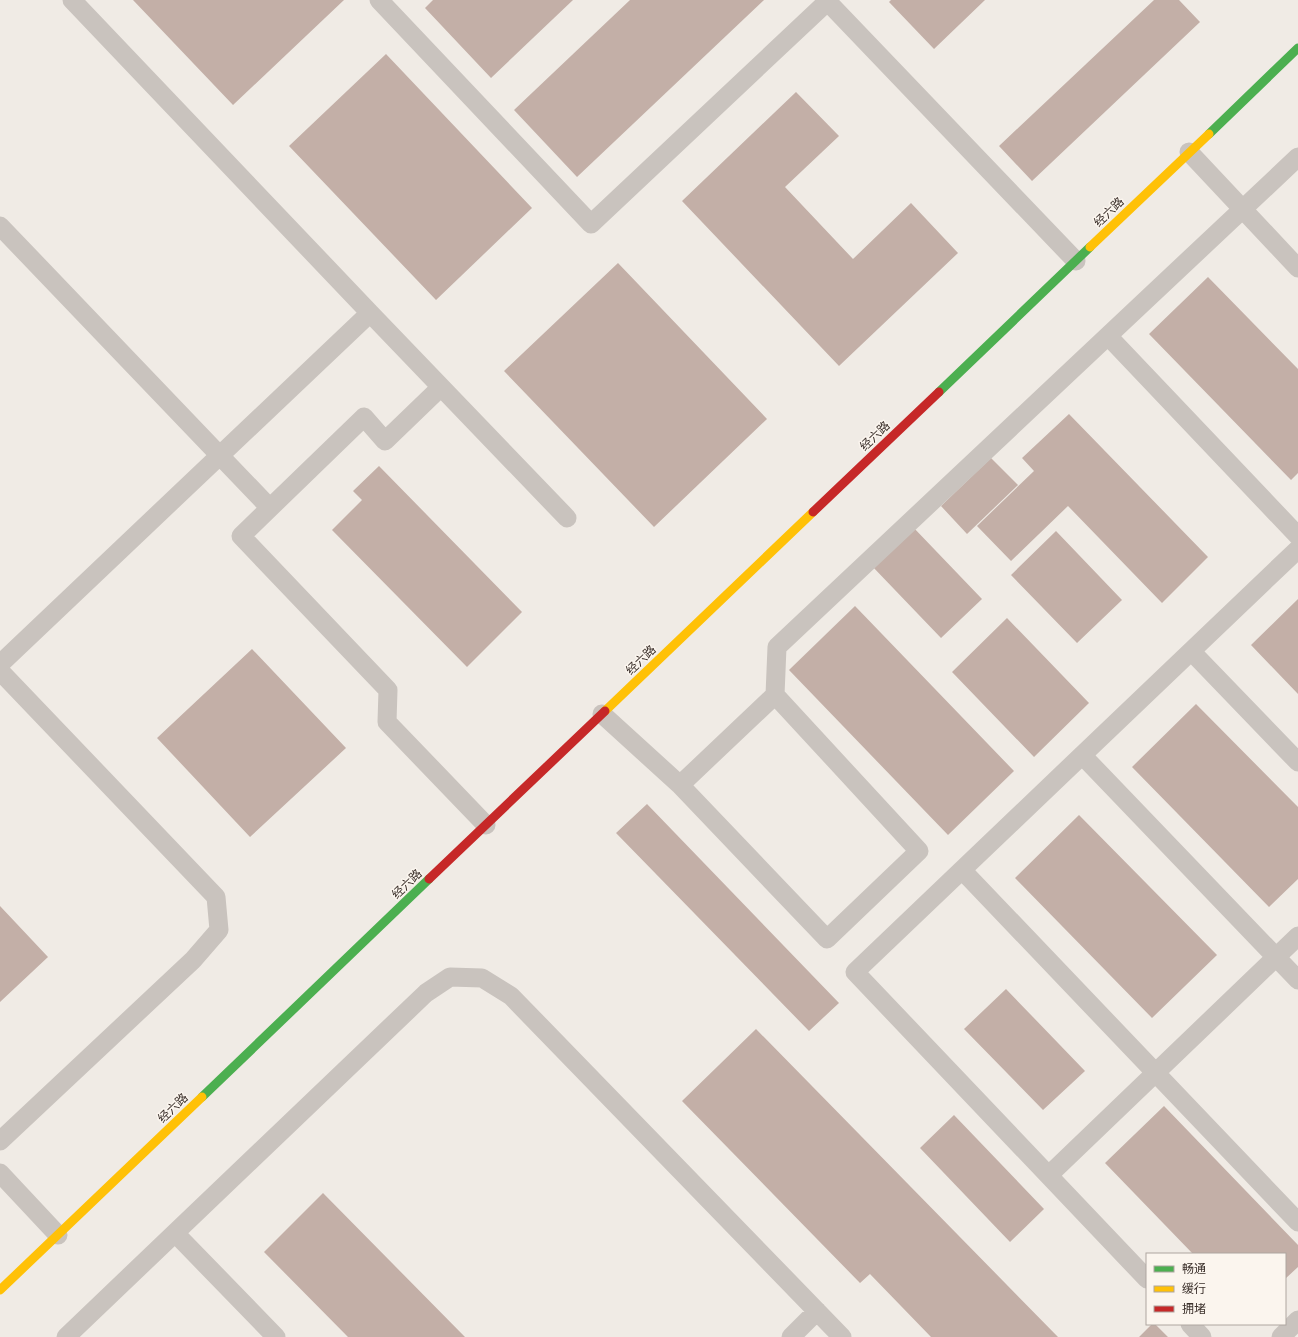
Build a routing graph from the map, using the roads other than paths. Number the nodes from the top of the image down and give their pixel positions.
1 (72, 0) edge
2 (379, 0) edge
3 (827, 0) edge
4 (1298, 48) edge
5 (1189, 152) junction
6 (1298, 157) edge
7 (1243, 209) junction
8 (0, 226) edge
9 (1076, 261) junction
10 (1298, 268) edge
11 (370, 313) junction
12 (1108, 336) junction
13 (441, 387) junction
14 (220, 455) junction
15 (270, 508) junction
16 (567, 518) dead end
17 (1298, 536) edge
18 (1298, 549) edge
19 (1191, 651) junction
20 (0, 664) edge
21 (0, 671) edge
22 (775, 696) junction
23 (602, 714) junction
24 (1082, 755) junction
25 (1298, 762) edge
26 (680, 785) junction
27 (486, 825) junction
28 (962, 870) junction
29 (1298, 936) edge
30 (1276, 957) junction
31 (1298, 980) edge
32 (1156, 1073) junction
33 (0, 1142) edge
34 (0, 1173) edge
35 (1049, 1175) junction
36 (1298, 1222) edge
37 (175, 1233) junction
38 (58, 1235) junction
39 (1146, 1278) edge
40 (0, 1290) edge
41 (817, 1311) junction
42 (1298, 1320) edge
43 (1191, 1325) edge
44 (66, 1337) edge
45 (276, 1337) edge
46 (791, 1337) edge
47 (842, 1337) edge
48 (1202, 1337) edge
49 (1281, 1337) edge

1 - 11 lane
2 - 3 lane
3 - 9 lane
4 - 5 street, 经六路
5 - 7 lane
5 - 9 street, 经六路
6 - 7 lane
7 - 10 lane
7 - 12 lane
8 - 14 lane
9 - 23 street, 经六路
11 - 13 lane
11 - 14 lane
12 - 17 lane
12 - 22 lane
13 - 15 lane
13 - 16 lane
14 - 15 lane
14 - 20 lane
15 - 27 lane
18 - 19 lane
19 - 24 lane
19 - 25 lane
21 - 33 lane
22 - 26 lane
22 - 26 lane
23 - 26 lane
23 - 27 street, 经六路
24 - 28 lane
24 - 30 lane
27 - 38 street, 经六路
28 - 32 lane
28 - 35 lane
29 - 30 lane
30 - 31 lane
30 - 32 lane
32 - 35 lane
32 - 36 lane
34 - 38 lane
35 - 39 lane
37 - 41 lane
37 - 44 lane
37 - 45 lane
38 - 40 street, 经六路
41 - 46 lane
41 - 47 lane
42 - 49 lane
43 - 48 lane

